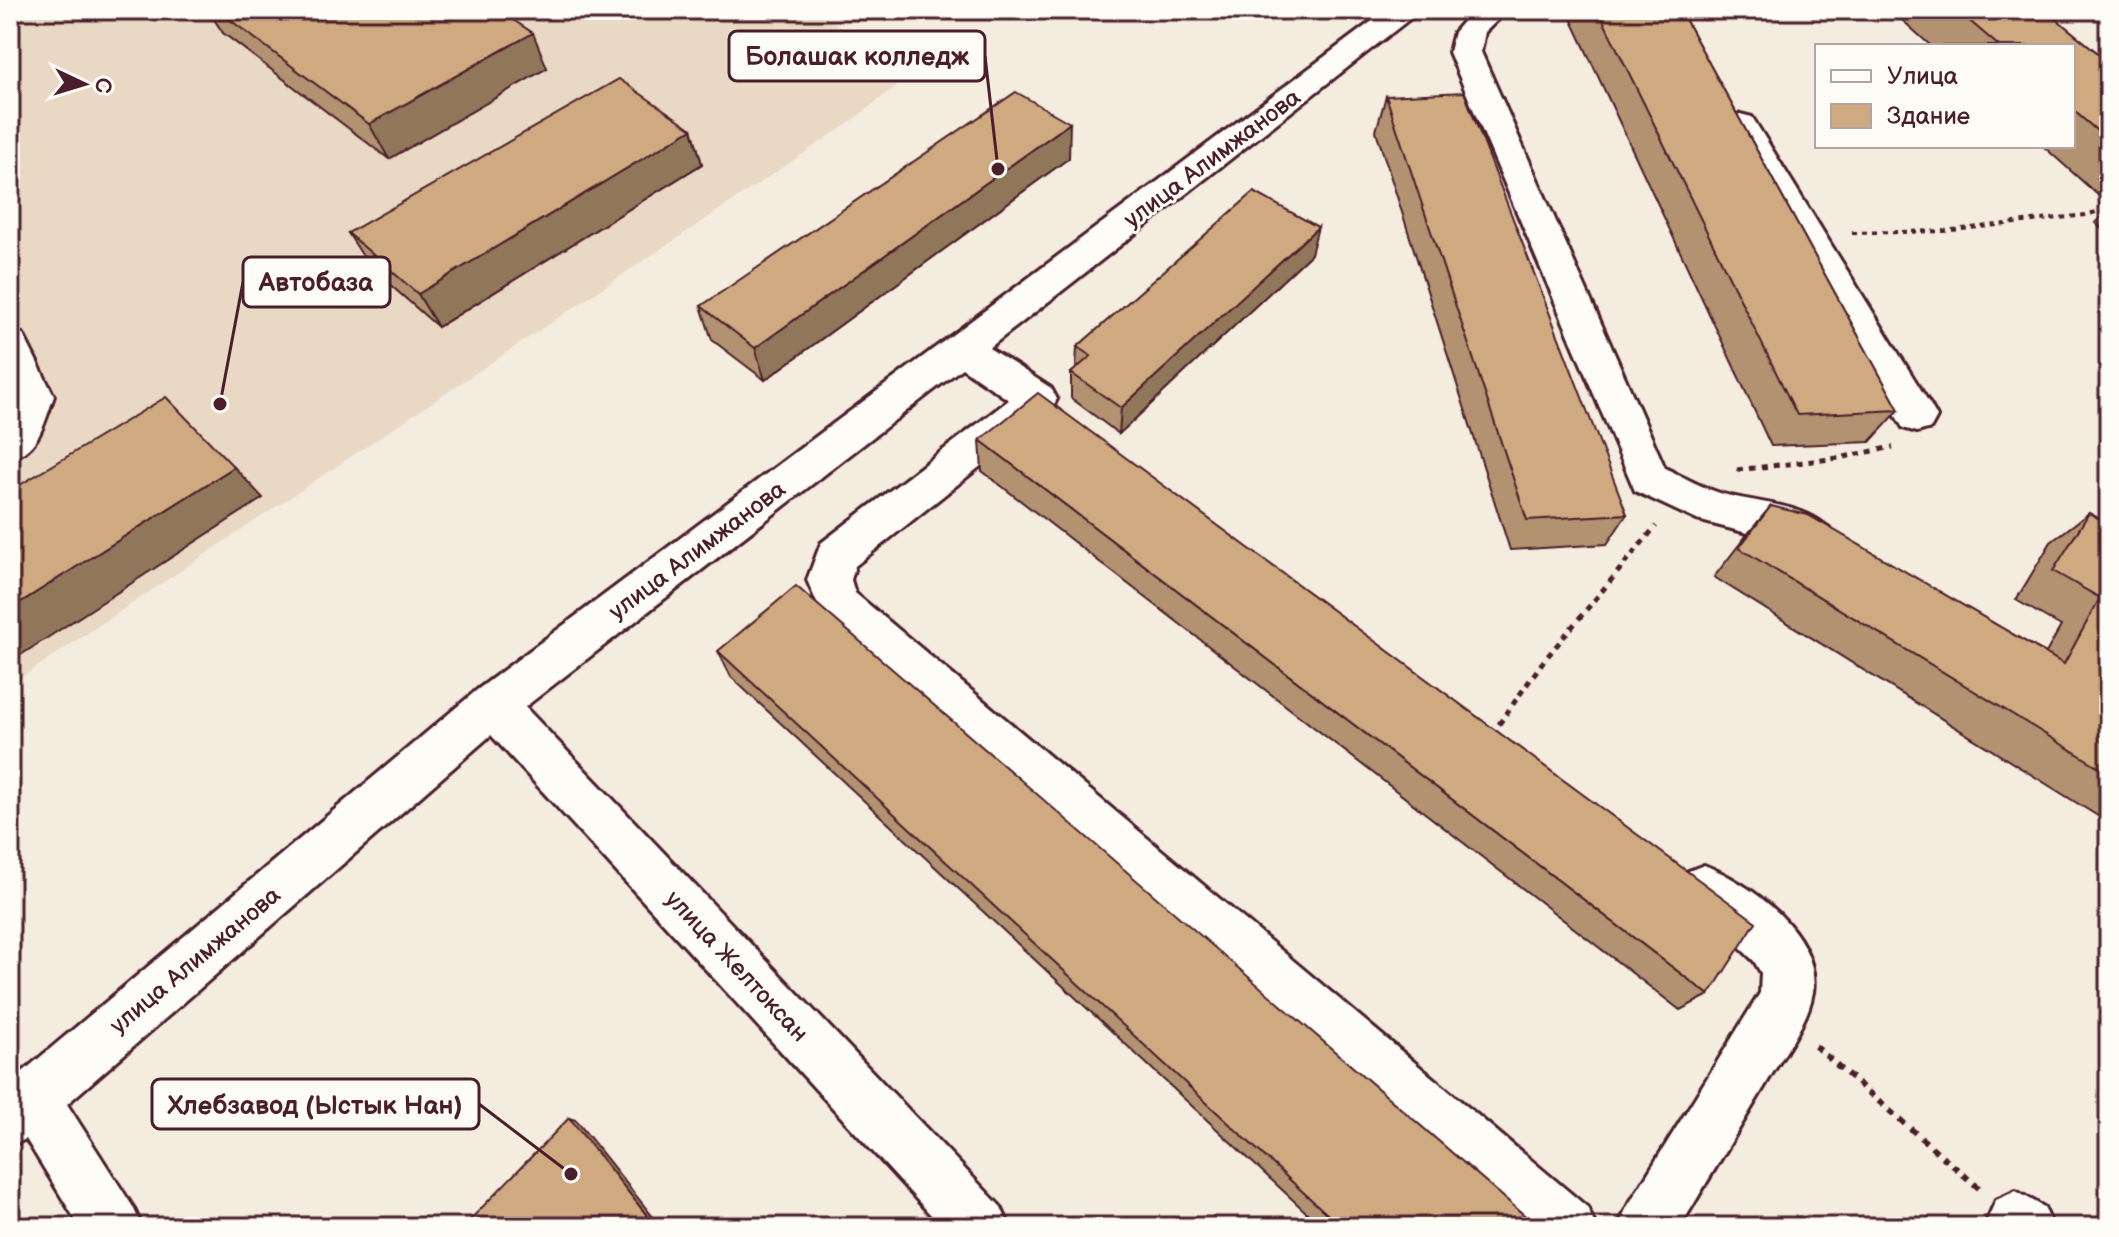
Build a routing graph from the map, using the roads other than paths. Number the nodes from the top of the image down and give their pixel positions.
1 (1406, 10) edge
2 (1425, 10) edge
3 (1480, 22) edge
4 (1726, 102) edge
5 (10, 344) edge
6 (962, 349) junction
7 (1037, 399) junction
8 (1917, 417) dead end
9 (1075, 427) edge
10 (10, 443) edge
11 (1842, 554) edge
12 (493, 705) junction
13 (1668, 863) edge
14 (21, 1108) edge
15 (113, 1227) edge
16 (981, 1227) edge
17 (1567, 1227) edge
18 (1647, 1227) edge

1 - 6 street, улица Алимжанова
2 - 3 street
3 - 11 street
4 - 8 street
5 - 10 street
6 - 7 street
6 - 12 street, улица Алимжанова
7 - 9 street
7 - 17 street
12 - 14 street, улица Алимжанова
12 - 16 street, улица Желтоксан
13 - 18 street
14 - 15 street

